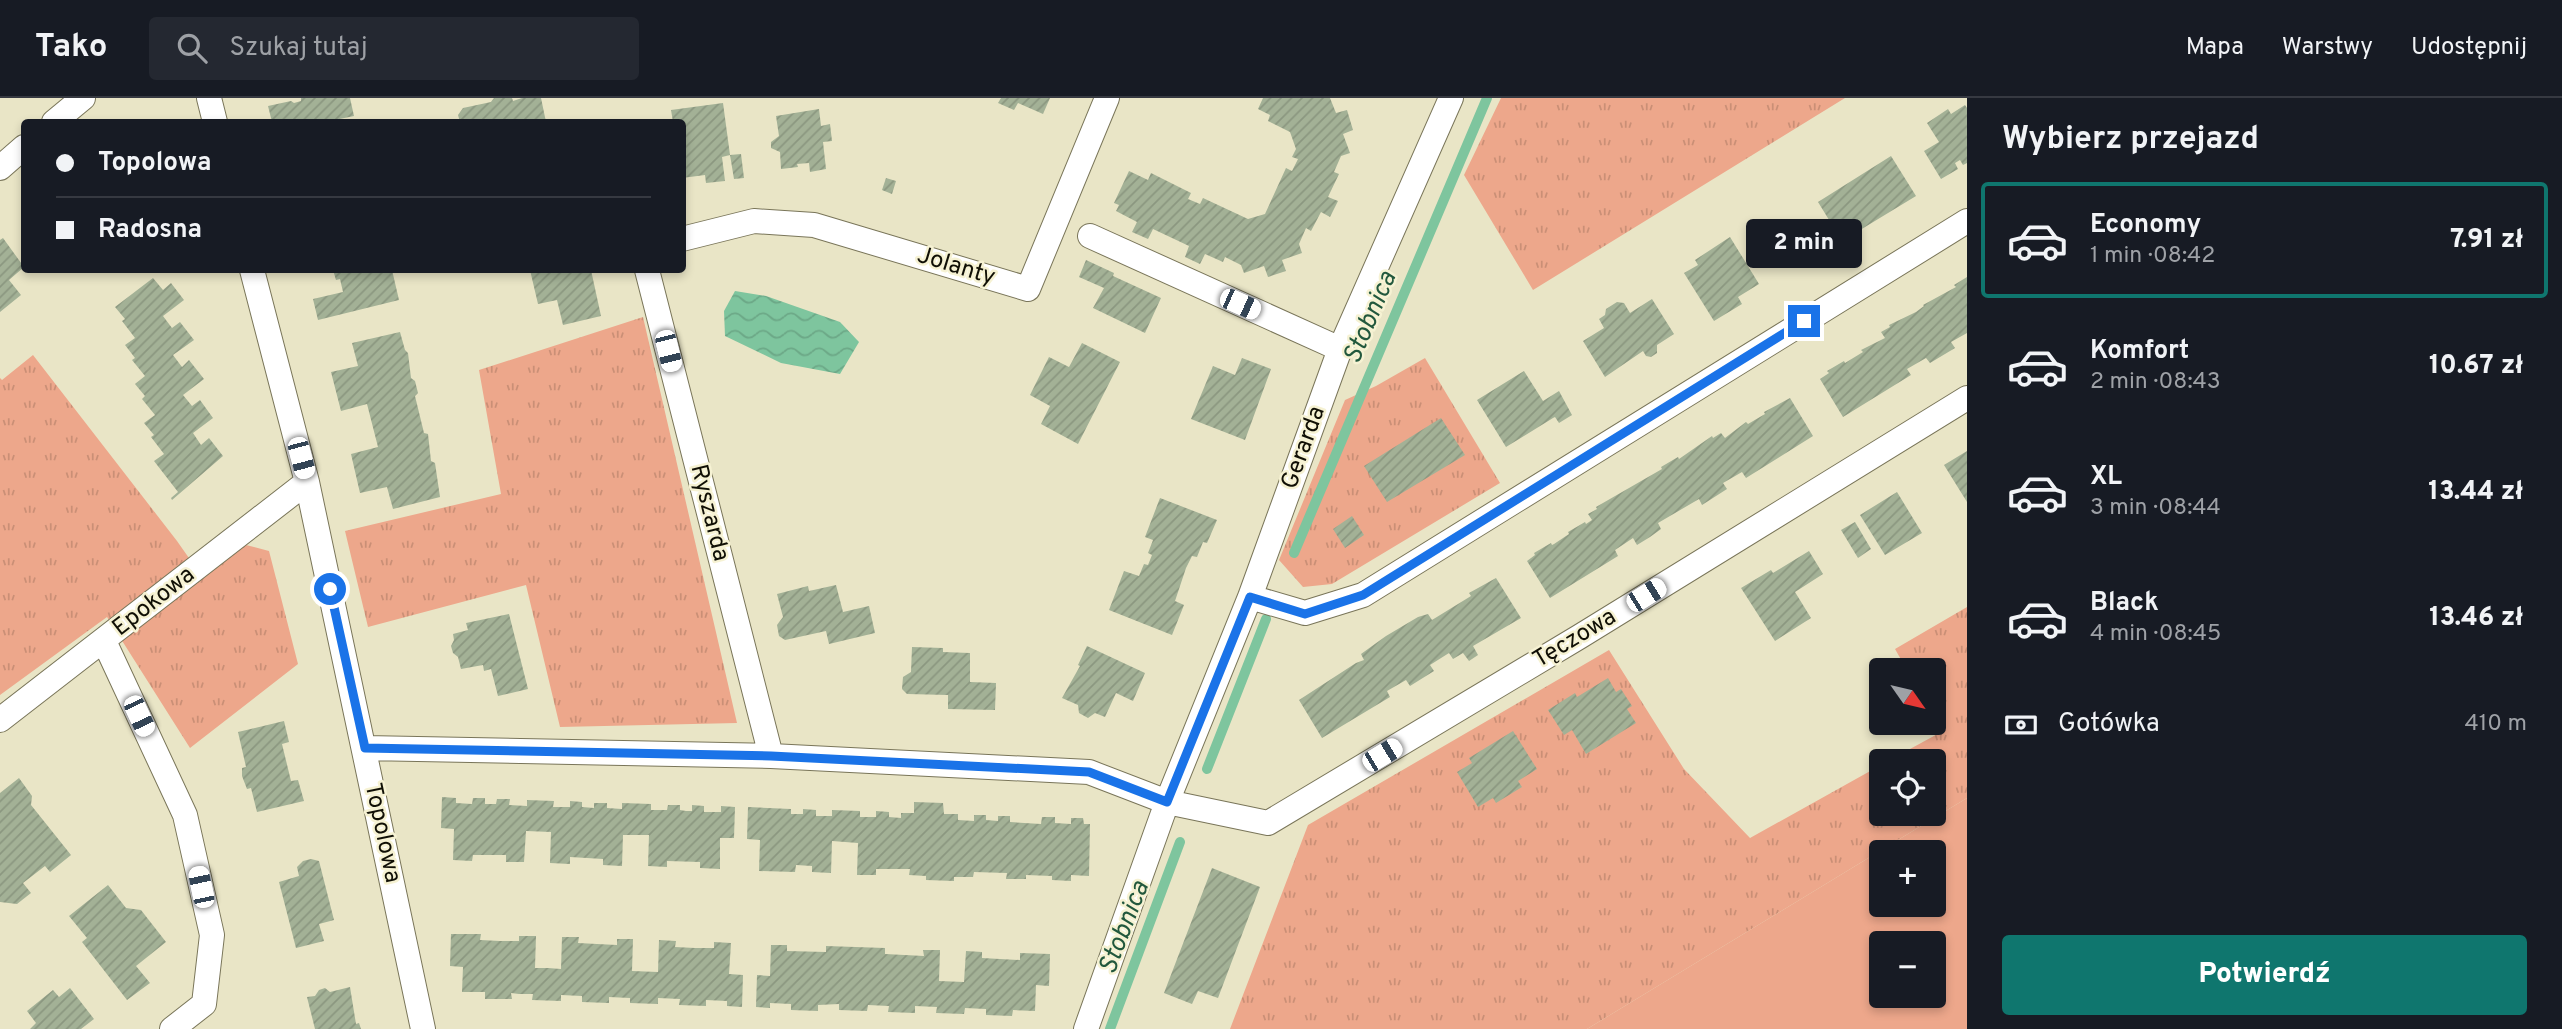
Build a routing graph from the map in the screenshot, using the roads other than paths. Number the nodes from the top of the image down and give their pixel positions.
1 (83, 98) edge
2 (209, 98) edge
3 (1107, 98) edge
4 (1451, 98) edge
5 (58, 119) edge
6 (214, 119) edge
7 (21, 150) edge
8 (0, 168) edge
9 (1967, 220) edge
10 (1090, 236) dead end
11 (686, 238) edge
12 (253, 273) edge
13 (649, 273) edge
14 (1340, 349) junction
15 (1967, 398) edge
16 (307, 482) junction
17 (1250, 597) junction
18 (104, 641) junction
19 (0, 720) edge
20 (365, 748) junction
21 (771, 756) junction
22 (1167, 802) junction
23 (172, 1029) edge
24 (422, 1029) edge
25 (1086, 1029) edge

1 - 5 street
2 - 6 street
3 - 11 street, Jolanty
4 - 14 street, Gerarda
7 - 8 street
9 - 17 street
10 - 14 street
12 - 16 street, Topolowa
13 - 21 street, Ryszarda
14 - 17 street, Gerarda
15 - 22 street, Tęczowa
16 - 18 street, Epokowa
16 - 20 street, Topolowa
17 - 22 street, Gerarda
18 - 19 street, Epokowa
18 - 23 street
20 - 21 street, Tęczowa
20 - 24 street, Topolowa
21 - 22 street, Tęczowa
22 - 25 street, Gerarda

